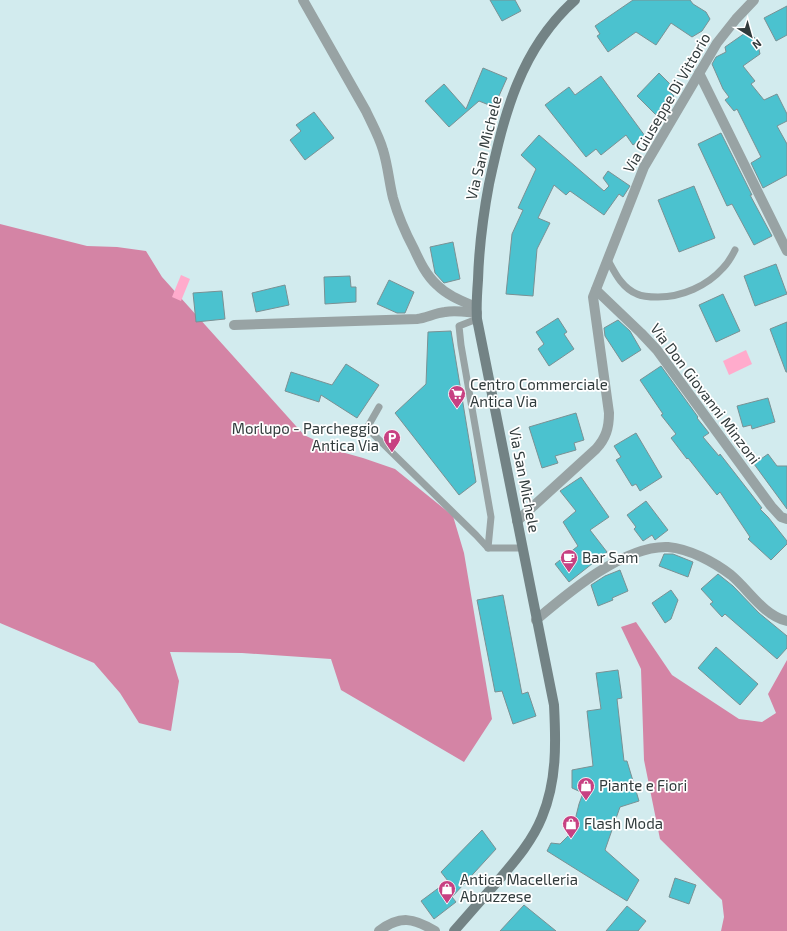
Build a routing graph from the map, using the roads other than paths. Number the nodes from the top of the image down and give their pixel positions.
1 (303, 0) edge
2 (575, 0) edge
3 (754, 0) edge
4 (699, 73) junction
5 (735, 250) dead end
6 (787, 251) edge
7 (608, 260) junction
8 (596, 290) junction
9 (477, 313) junction
10 (234, 325) dead end
11 (379, 407) dead end
12 (787, 519) edge
13 (517, 522) junction
14 (488, 548) junction
15 (522, 548) junction
16 (536, 620) junction
17 (787, 621) edge
18 (379, 931) edge
19 (435, 931) edge
20 (454, 931) edge

1 - 9 street
2 - 9 main road, Via San Michele
3 - 4 street, Via Giuseppe Di Vittorio
4 - 6 street
4 - 7 street, Via Giuseppe Di Vittorio
5 - 7 lane
7 - 8 street, Via Giuseppe Di Vittorio
8 - 12 street, Via Don Giovanni Minzoni
8 - 13 street, Via Giuseppe Di Vittorio
9 - 10 street
9 - 13 main road, Via San Michele
9 - 14 lane
11 - 14 lane
13 - 15 main road, Via San Michele
14 - 15 lane
15 - 16 main road, Via San Michele
16 - 17 street
16 - 20 main road, Via San Michele
18 - 19 street

